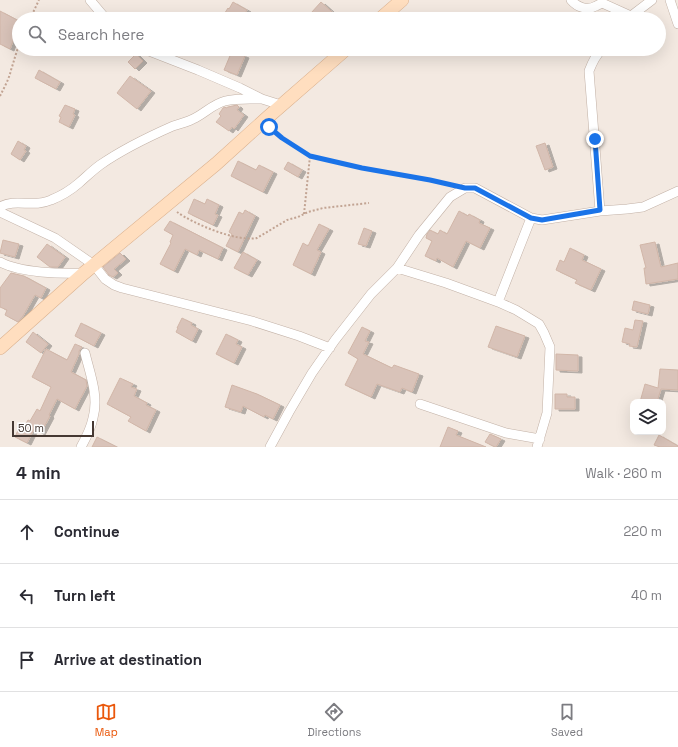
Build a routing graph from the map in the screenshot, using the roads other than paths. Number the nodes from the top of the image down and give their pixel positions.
1 (90, 0) edge
2 (402, 0) edge
3 (571, 0) edge
4 (652, 0) edge
5 (670, 0) edge
6 (100, 12) edge
7 (388, 12) edge
8 (619, 12) edge
9 (637, 12) edge
10 (678, 24) edge
11 (162, 56) edge
12 (338, 56) edge
13 (596, 56) edge
14 (262, 99) junction
15 (281, 105) junction
16 (678, 190) edge
17 (0, 206) edge
18 (600, 210) junction
19 (0, 212) edge
20 (531, 218) junction
21 (0, 262) edge
22 (397, 268) junction
23 (89, 269) junction
24 (498, 302) junction
25 (0, 348) edge
26 (330, 348) junction
27 (85, 353) dead end
28 (420, 404) dead end
29 (539, 443) edge
30 (81, 447) edge
31 (270, 447) edge

1 - 6 street
2 - 7 street
3 - 8 street
4 - 9 street
5 - 10 street
11 - 14 street
12 - 15 street
13 - 18 street
14 - 15 street
14 - 17 street
15 - 23 street
16 - 18 street
18 - 20 street
19 - 23 street
20 - 22 street
20 - 24 street
21 - 23 street
22 - 24 street
22 - 26 street
23 - 25 street
23 - 26 street
24 - 29 street
26 - 31 street
27 - 30 street
28 - 29 street

